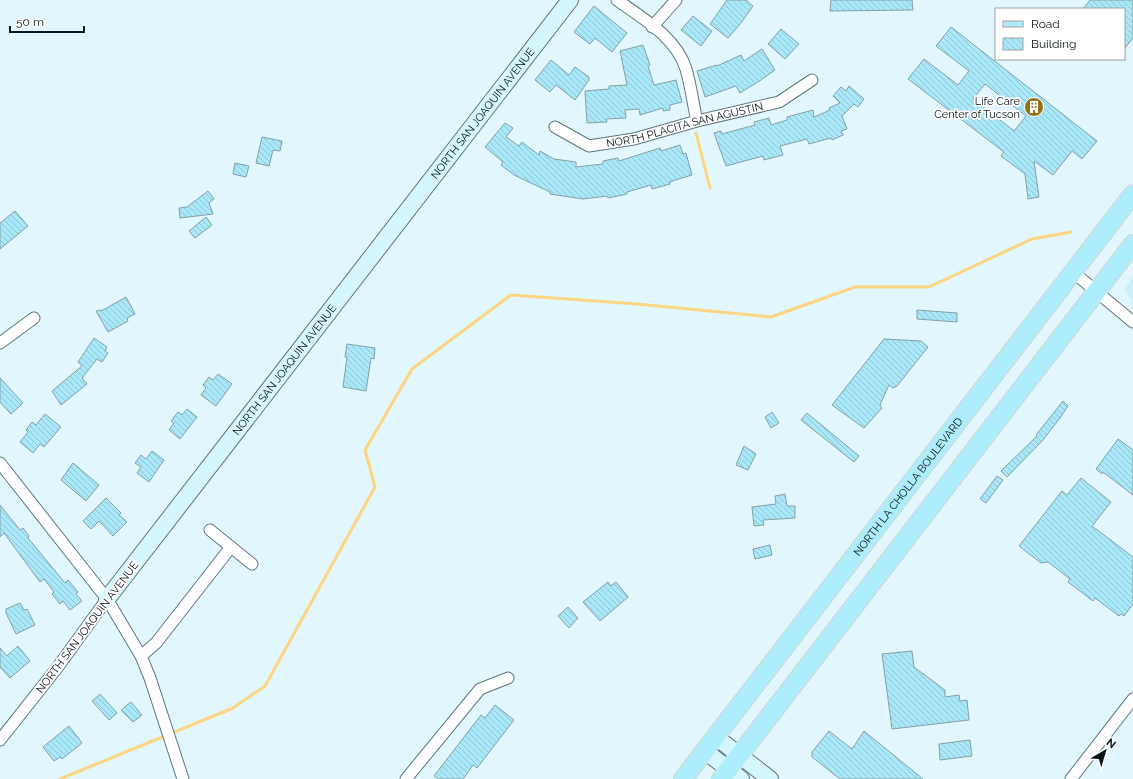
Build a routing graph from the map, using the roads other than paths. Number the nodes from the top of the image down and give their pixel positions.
1 (570, 0) edge
2 (617, 0) edge
3 (676, 0) edge
4 (652, 27) junction
5 (812, 80) dead end
6 (697, 121) junction
7 (555, 127) dead end
8 (1133, 194) edge
9 (1133, 244) edge
10 (1073, 272) junction
11 (1097, 291) junction
12 (34, 318) dead end
13 (1133, 322) edge
14 (0, 344) edge
15 (0, 463) edge
16 (210, 530) dead end
17 (231, 547) junction
18 (252, 564) dead end
19 (107, 599) junction
20 (141, 656) junction
21 (508, 678) dead end
22 (1133, 699) edge
23 (716, 736) junction
24 (0, 740) edge
25 (705, 751) junction
26 (739, 755) junction
27 (730, 776) edge
28 (183, 779) edge
29 (406, 779) edge
30 (683, 779) edge
31 (770, 779) edge
32 (1070, 779) edge

1 - 19 street, NORTH SAN JOAQUIN AVENUE
2 - 4 street
3 - 4 street
4 - 6 street
5 - 6 street, NORTH PLACITA SAN AGUSTIN
6 - 7 street, NORTH PLACITA SAN AGUSTIN
8 - 10 main road, NORTH LA CHOLLA BOULEVARD
9 - 11 main road
10 - 11 street
10 - 23 main road, NORTH LA CHOLLA BOULEVARD
11 - 13 street
11 - 26 main road
12 - 14 street
15 - 19 street
16 - 17 street
17 - 18 street
17 - 20 street
19 - 20 street
19 - 24 street, NORTH SAN JOAQUIN AVENUE
20 - 28 street
21 - 29 street
22 - 32 street
23 - 25 main road, NORTH LA CHOLLA BOULEVARD
23 - 26 street
25 - 27 street
25 - 30 main road, NORTH LA CHOLLA BOULEVARD
26 - 27 main road
26 - 31 street

